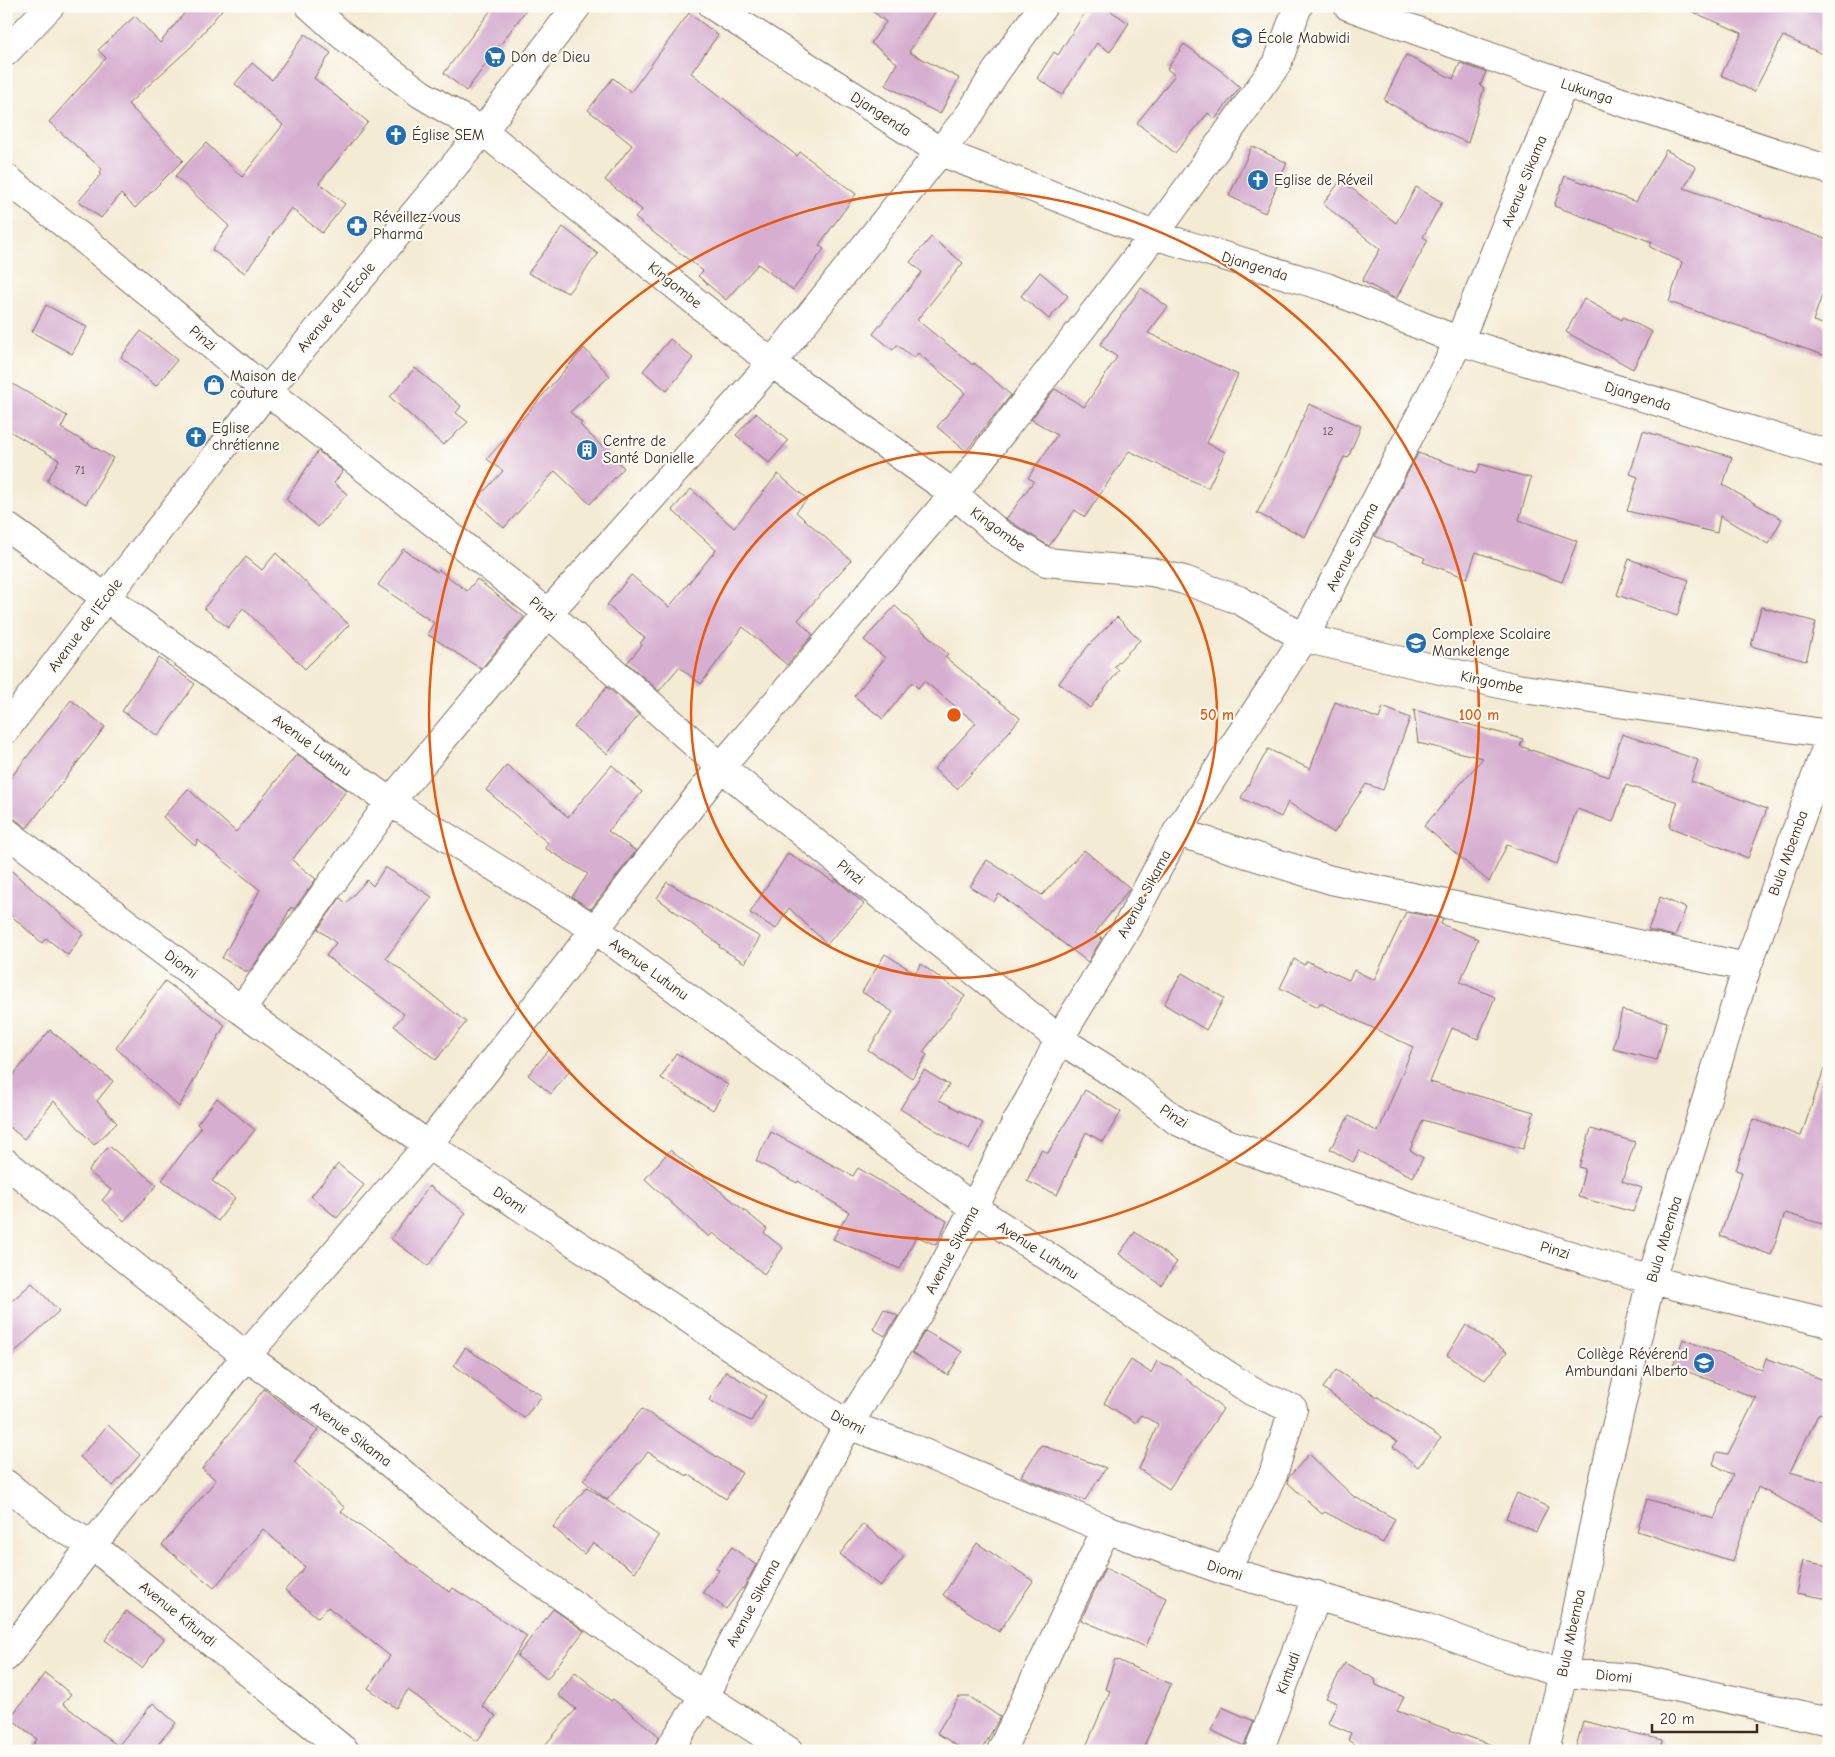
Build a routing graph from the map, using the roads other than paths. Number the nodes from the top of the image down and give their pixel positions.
1 (50, 6) edge
2 (310, 6) edge
3 (577, 6) edge
4 (713, 6) edge
5 (1043, 6) edge
6 (1298, 6) edge
7 (1348, 6) edge
8 (6, 52) edge
9 (1564, 83) junction
10 (483, 131) junction
11 (941, 152) junction
12 (1829, 170) edge
13 (6, 178) edge
14 (1154, 235) junction
15 (1459, 341) junction
16 (772, 363) junction
17 (267, 391) junction
18 (1829, 454) edge
19 (954, 494) junction
20 (6, 526) edge
21 (106, 597) junction
22 (548, 613) junction
23 (1304, 638) junction
24 (6, 729) edge
25 (1829, 734) edge
26 (1829, 740) edge
27 (721, 767) junction
28 (390, 802) junction
29 (6, 832) edge
30 (1177, 832) junction
31 (596, 930) junction
32 (1747, 968) junction
33 (242, 1010) junction
34 (1059, 1039) junction
35 (428, 1145) junction
36 (6, 1162) edge
37 (974, 1208) junction
38 (1651, 1280) junction
39 (1829, 1323) edge
40 (246, 1356) junction
41 (848, 1426) junction
42 (6, 1484) edge
43 (1106, 1529) junction
44 (92, 1545) junction
45 (1226, 1571) junction
46 (1317, 1595) junction
47 (6, 1657) edge
48 (1564, 1673) junction
49 (704, 1696) junction
50 (1829, 1721) edge
51 (346, 1751) edge
52 (668, 1751) edge
53 (789, 1751) edge
54 (1001, 1751) edge
55 (1259, 1751) edge
56 (1545, 1751) edge

1 - 8 street
2 - 10 street, Kingombe
3 - 10 street, Avenue de l'Ecole
4 - 11 street, Djangenda
5 - 11 street
6 - 14 street
7 - 9 street, Lukunga
9 - 12 street, Lukunga
9 - 15 street, Avenue Sikama
10 - 16 street, Kingombe
10 - 17 street, Avenue de l'Ecole
11 - 14 street, Djangenda
11 - 16 street
13 - 17 street, Pinzi
14 - 15 street, Djangenda
14 - 19 street
15 - 18 street, Djangenda
15 - 23 street, Avenue Sikama
16 - 19 street, Kingombe
16 - 22 street
17 - 21 street, Avenue de l'Ecole
17 - 22 street, Pinzi
19 - 23 street, Kingombe
19 - 27 street
20 - 21 street, Avenue Lutunu
21 - 24 street, Avenue de l'Ecole
21 - 28 street, Avenue Lutunu
22 - 27 street, Pinzi
22 - 28 street
23 - 25 street, Kingombe
23 - 30 street, Avenue Sikama
26 - 32 street, Bula Mbemba
27 - 31 street
27 - 34 street, Pinzi
28 - 31 street, Avenue Lutunu
28 - 33 street
29 - 33 street, Diomi
30 - 32 street
30 - 34 street, Avenue Sikama
31 - 35 street
31 - 37 street, Avenue Lutunu
32 - 38 street, Bula Mbemba
33 - 35 street, Diomi
34 - 37 street, Avenue Sikama
34 - 38 street, Pinzi
35 - 40 street
35 - 41 street, Diomi
36 - 40 street, Avenue Sikama
37 - 41 street, Avenue Sikama
37 - 45 street, Avenue Lutunu
38 - 39 street, Pinzi
38 - 48 street, Bula Mbemba
40 - 44 street
40 - 49 street, Avenue Sikama
41 - 43 street, Diomi
41 - 49 street, Avenue Sikama
42 - 44 street, Avenue Kitundi
43 - 45 street, Diomi
43 - 54 street
44 - 47 street
44 - 51 street, Avenue Kitundi
45 - 46 street, Diomi
46 - 48 street, Diomi
46 - 55 street, Kintudi
48 - 50 street, Diomi
48 - 56 street, Bula Mbemba
49 - 52 street, Avenue Sikama
49 - 53 street, Avenue Sikama

